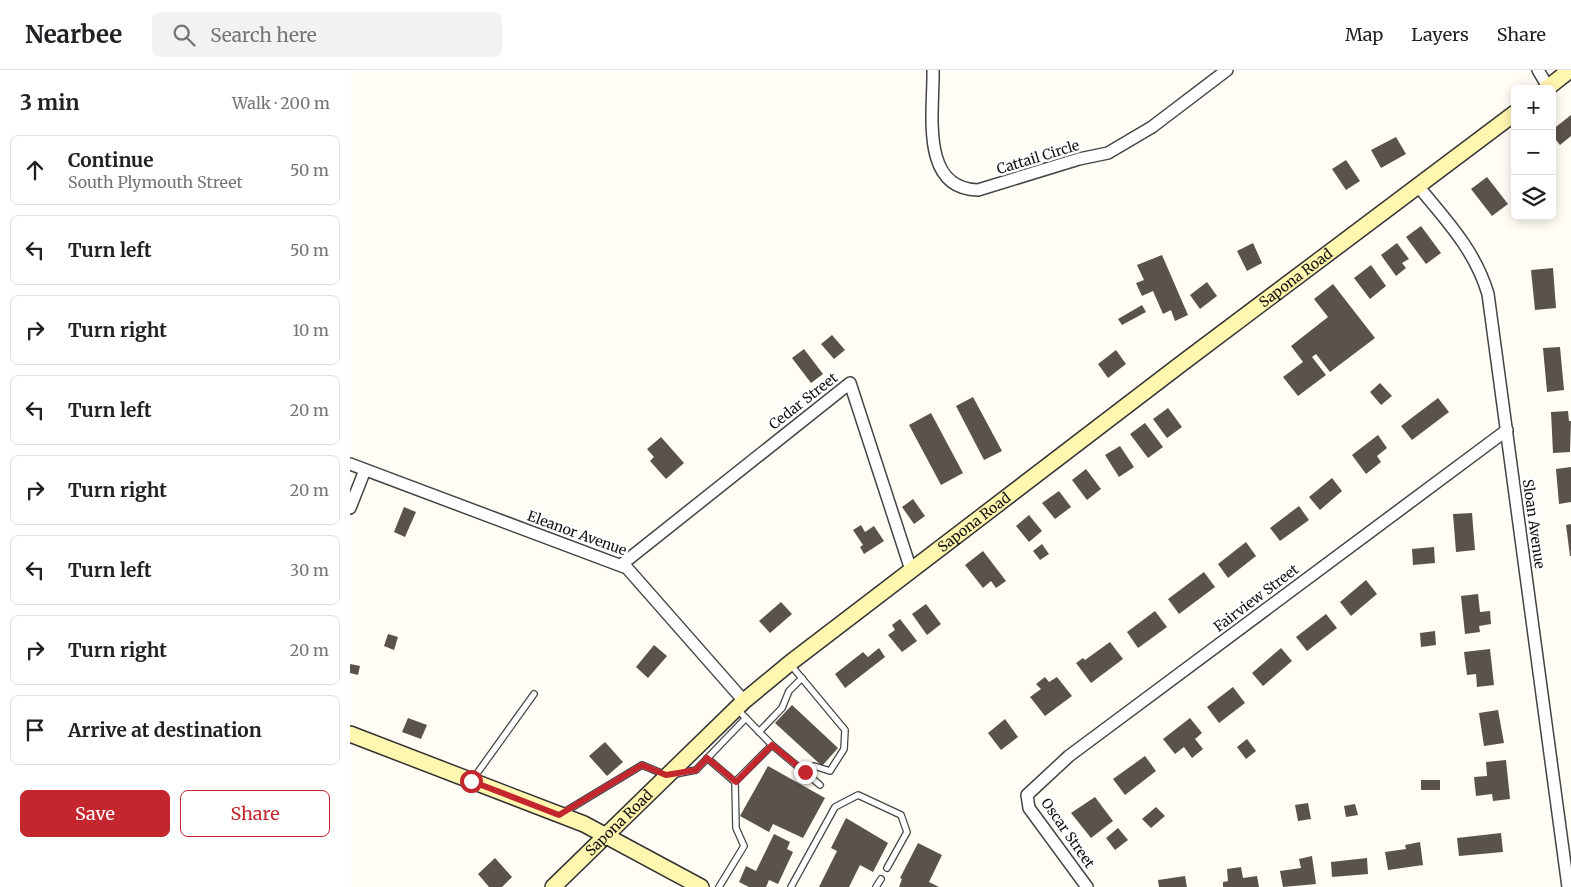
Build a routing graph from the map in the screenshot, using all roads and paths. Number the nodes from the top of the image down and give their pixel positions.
1 (933, 70) edge
2 (1227, 70) edge
3 (1538, 70) edge
4 (1570, 70) edge
5 (1546, 85) edge
6 (1551, 85) edge
7 (1511, 116) edge
8 (1418, 186) junction
9 (1507, 430) junction
10 (350, 464) edge
11 (365, 470) junction
12 (350, 508) edge
13 (621, 566) junction
14 (911, 570) junction
15 (790, 663) junction
16 (802, 678) junction
17 (534, 694) dead end
18 (742, 709) junction
19 (759, 732) junction
20 (350, 734) edge
21 (772, 745) junction
22 (707, 758) junction
23 (805, 772) junction
24 (666, 775) junction
25 (471, 781) junction
26 (736, 782) junction
27 (820, 785) dead end
28 (1027, 795) joint
29 (559, 815) junction
30 (606, 835) junction
31 (887, 868) dead end
32 (881, 879) dead end
33 (553, 887) edge
34 (701, 887) edge
35 (719, 887) edge
36 (791, 887) edge
37 (876, 887) edge
38 (1087, 887) edge
39 (1566, 887) edge

1 - 2 street, Cattail Circle
3 - 5 street
4 - 6 street
7 - 8 street, Sapona Road
8 - 9 street, Sloan Avenue
8 - 14 street, Sapona Road
9 - 28 street, Fairview Street
9 - 39 street, Sloan Avenue
10 - 11 street, Eleanor Avenue
11 - 12 street
11 - 13 street, Eleanor Avenue
13 - 14 street, Cedar Street
13 - 18 street, Eleanor Avenue
14 - 15 street, Sapona Road
15 - 16 lane
15 - 18 street, Sapona Road
16 - 19 lane
16 - 23 lane
17 - 25 lane
18 - 19 lane
18 - 22 lane
18 - 24 street, Sapona Road
19 - 21 lane
20 - 25 street
21 - 23 lane
21 - 26 lane
22 - 24 lane
22 - 26 lane
23 - 27 lane
24 - 29 lane
24 - 30 street, Sapona Road
25 - 29 street
26 - 35 lane
28 - 38 street, Oscar Street
29 - 30 street
30 - 33 street, Sapona Road
30 - 34 street
31 - 36 lane
32 - 37 lane

